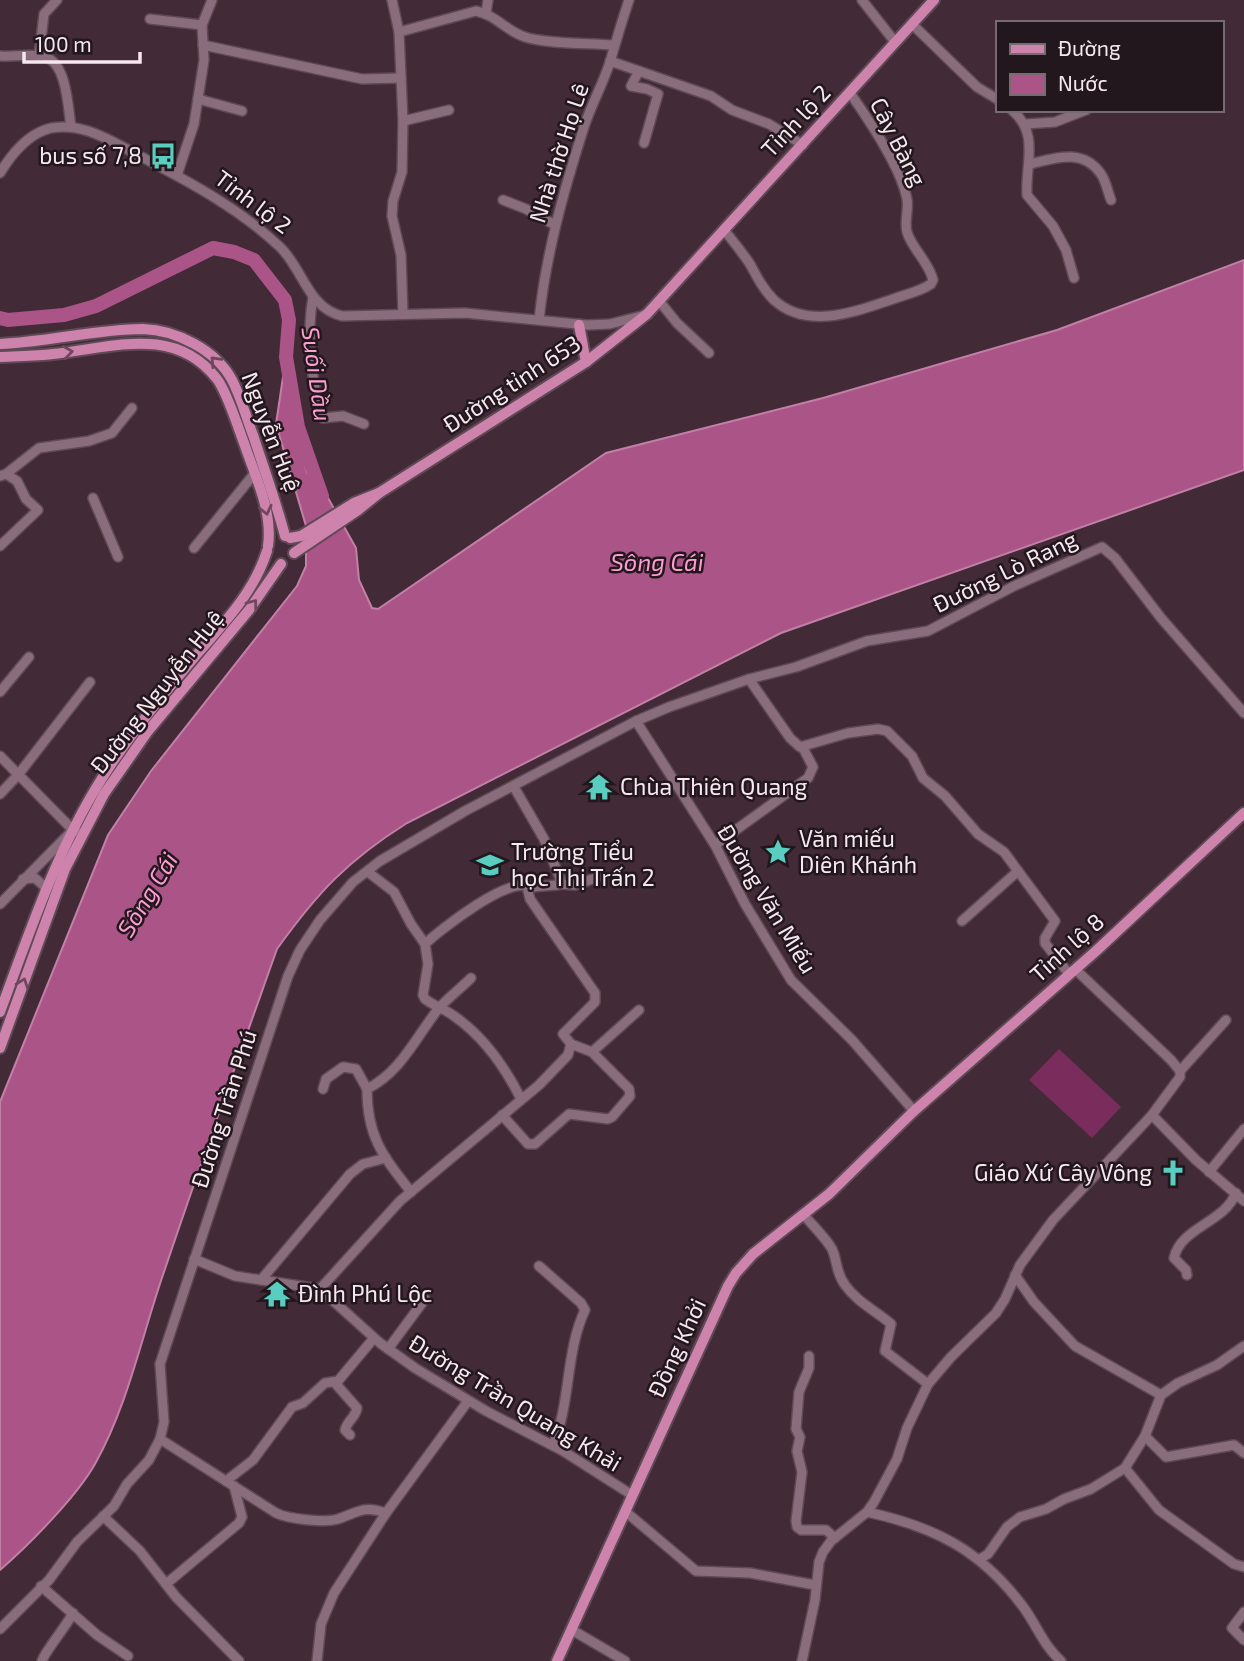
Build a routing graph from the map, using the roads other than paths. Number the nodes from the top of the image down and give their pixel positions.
1 (57, 0) edge
2 (212, 0) edge
3 (392, 0) edge
4 (488, 0) edge
5 (629, 0) edge
6 (862, 0) edge
7 (934, 0) edge
8 (486, 13) junction
9 (150, 19) dead end
10 (912, 24) junction
11 (202, 25) junction
12 (398, 32) junction
13 (895, 42) junction
14 (204, 45) junction
15 (613, 45) junction
16 (0, 56) edge
17 (39, 56) junction
18 (610, 61) junction
19 (639, 71) junction
20 (401, 78) junction
21 (850, 93) junction
22 (996, 98) edge
23 (198, 99) junction
24 (449, 110) dead end
25 (242, 111) dead end
26 (1014, 112) edge
27 (1081, 112) edge
28 (403, 121) junction
29 (1026, 124) junction
30 (71, 127) junction
31 (644, 143) dead end
32 (803, 145) junction
33 (1030, 164) junction
34 (0, 173) edge
35 (177, 175) junction
36 (503, 200) dead end
37 (1111, 201) dead end
38 (555, 225) junction
39 (724, 230) junction
40 (1074, 278) dead end
41 (313, 297) junction
42 (660, 302) junction
43 (403, 314) junction
44 (648, 314) junction
45 (539, 320) junction
46 (579, 325) junction
47 (0, 344) edge
48 (709, 353) dead end
49 (0, 357) edge
50 (586, 362) junction
51 (132, 408) dead end
52 (364, 424) dead end
53 (244, 427) junction
54 (254, 474) junction
55 (3, 475) edge
56 (93, 498) dead end
57 (288, 537) junction
58 (308, 537) junction
59 (0, 546) edge
60 (194, 548) dead end
61 (267, 549) junction
62 (294, 553) junction
63 (118, 557) dead end
64 (281, 564) junction
65 (916, 634) joint
66 (29, 657) dead end
67 (185, 677) junction
68 (749, 679) junction
69 (90, 682) dead end
70 (0, 692) edge
71 (1244, 713) edge
72 (636, 721) junction
73 (803, 748) junction
74 (0, 756) edge
75 (18, 775) junction
76 (514, 787) junction
77 (0, 794) edge
78 (1244, 814) edge
79 (77, 832) junction
80 (715, 845) junction
81 (1018, 871) junction
82 (368, 872) junction
83 (601, 876) dead end
84 (23, 879) junction
85 (559, 884) junction
86 (530, 887) junction
87 (46, 892) junction
88 (0, 904) edge
89 (962, 920) dead end
90 (425, 944) junction
91 (1072, 971) junction
92 (471, 978) dead end
93 (440, 1007) junction
94 (639, 1010) dead end
95 (0, 1012) edge
96 (1226, 1020) dead end
97 (1, 1042) edge
98 (572, 1044) junction
99 (592, 1052) junction
100 (1180, 1070) junction
101 (323, 1088) dead end
102 (367, 1089) junction
103 (521, 1099) junction
104 (914, 1111) junction
105 (502, 1115) junction
106 (1152, 1115) junction
107 (1244, 1129) edge
108 (386, 1158) junction
109 (1209, 1172) junction
110 (411, 1192) junction
111 (1236, 1194) junction
112 (1244, 1201) edge
113 (804, 1215) junction
114 (194, 1259) junction
115 (539, 1266) dead end
116 (1015, 1275) junction
117 (1187, 1275) dead end
118 (261, 1280) junction
119 (320, 1289) junction
120 (425, 1299) dead end
121 (374, 1338) junction
122 (1244, 1346) edge
123 (388, 1349) junction
124 (809, 1356) dead end
125 (335, 1383) junction
126 (928, 1384) junction
127 (1161, 1395) junction
128 (468, 1401) junction
129 (350, 1435) dead end
130 (1145, 1436) junction
131 (160, 1438) junction
132 (553, 1445) junction
133 (1244, 1453) edge
134 (1125, 1468) junction
135 (230, 1483) junction
136 (632, 1495) junction
137 (626, 1511) junction
138 (386, 1513) junction
139 (867, 1513) junction
140 (103, 1516) junction
141 (835, 1538) junction
142 (980, 1559) junction
143 (1244, 1567) edge
144 (166, 1584) junction
145 (815, 1585) junction
146 (41, 1586) junction
147 (1244, 1612) edge
148 (73, 1613) junction
149 (0, 1629) edge
150 (572, 1630) junction
151 (1244, 1640) edge
152 (128, 1656) dead end
153 (42, 1661) edge
154 (239, 1661) edge
155 (317, 1661) edge
156 (557, 1661) edge
157 (625, 1661) edge
158 (802, 1661) edge
159 (1061, 1661) edge

1 - 17 street
2 - 11 street
3 - 12 street
4 - 8 street
5 - 15 street, Nhà thờ Họ Lê
6 - 13 street
7 - 10 main road, Tỉnh lộ 2
8 - 12 street
8 - 15 street
9 - 11 street
10 - 13 main road, Tỉnh lộ 2
10 - 22 street
11 - 14 street
12 - 20 street
13 - 21 main road, Tỉnh lộ 2
14 - 20 street
14 - 23 street
15 - 18 street, Nhà thờ Họ Lê
16 - 17 street
17 - 30 street
18 - 19 street
18 - 38 street, Nhà thờ Họ Lê
19 - 31 street
19 - 32 street
20 - 28 street
21 - 32 main road, Tỉnh lộ 2
21 - 39 street, Cây Bàng
23 - 25 street
23 - 35 street
24 - 28 street
26 - 29 street
27 - 29 street
28 - 43 street
29 - 33 street
30 - 34 street
30 - 35 street, Tỉnh lộ 2
32 - 39 main road, Tỉnh lộ 2
33 - 37 street
33 - 40 street
35 - 41 street, Tỉnh lộ 2
36 - 38 street
38 - 45 street, Nhà thờ Họ Lê
39 - 42 main road, Tỉnh lộ 2
41 - 43 street, Tỉnh lộ 2
41 - 52 street
42 - 44 main road, Đường tỉnh 653
42 - 48 street
43 - 45 street, Tỉnh lộ 2
44 - 46 street, Tỉnh lộ 2
44 - 50 main road, Đường tỉnh 653
45 - 46 street, Tỉnh lộ 2
46 - 50 main road
53 -> 47 main road, Nguyễn Huệ
49 -> 53 main road, Nguyễn Huệ
50 - 58 main road, Đường tỉnh 653
51 - 55 street
53 - 54 main road, Nguyễn Huệ
53 - 57 main road, Nguyễn Huệ
54 - 60 street
54 -> 61 main road, Nguyễn Huệ
55 - 59 street
56 - 63 street
57 - 58 main road, Đường tỉnh 653
57 - 61 main road
57 - 62 main road
58 - 62 main road, Đường tỉnh 653
61 - 64 main road
61 - 67 main road, Đường Nguyễn Huệ
62 - 64 main road
67 -> 64 main road, Đường Nguyễn Huệ
65 - 68 street, Đường Trần Phú
65 - 71 street, Đường Lò Rang
66 - 70 street
67 - 79 main road, Đường Nguyễn Huệ
68 - 72 street, Đường Trần Phú
68 - 73 street
69 - 75 street
72 - 76 street, Đường Trần Phú
72 - 80 street, Đường Văn Miếu
73 - 80 street
73 - 81 street
74 - 75 street
75 - 77 street
75 - 79 street
76 - 82 street, Đường Trần Phú
76 - 85 street
78 - 91 main road, Tỉnh lộ 8
79 - 84 street
79 - 87 main road, Đường Nguyễn Huệ
97 -> 79 main road, Đường Nguyễn Huệ
80 - 104 street, Đường Văn Miếu
81 - 89 street
81 - 91 street
82 - 90 street
82 - 114 street, Đường Trần Phú
83 - 85 street
84 - 87 street
84 - 88 street
85 - 86 street
86 - 90 street
86 - 98 street
87 - 95 main road, Đường Nguyễn Huệ
90 - 93 street
91 - 100 street
91 - 104 main road, Tỉnh lộ 8
92 - 93 street
93 - 102 street
93 - 103 street
94 - 99 street
96 - 100 street
98 - 99 street
98 - 103 street
99 - 105 street
100 - 106 street
101 - 102 street
102 - 108 street
103 - 105 street
104 - 113 main road, Đồng Khởi
105 - 110 street
106 - 109 street
106 - 116 street
107 - 109 street
108 - 110 street
108 - 118 street
109 - 111 street
110 - 119 street
111 - 112 street
111 - 117 street
113 - 126 street
113 - 136 main road, Đồng Khởi
114 - 118 street
114 - 131 street, Đường Trần Phú
115 - 132 street
116 - 126 street
116 - 127 street
118 - 119 street
119 - 121 street, Đường Trần Quang Khải
120 - 123 street
121 - 123 street, Đường Trần Quang Khải
121 - 125 street
122 - 127 street
123 - 128 street, Đường Trần Quang Khải
124 - 141 street
125 - 129 street
125 - 135 street
126 - 139 street
127 - 130 street
128 - 132 street, Đường Trần Quang Khải
128 - 138 street
130 - 133 street
130 - 134 street
131 - 135 street
131 - 140 street, Đường Trần Phú
132 - 136 street, Đường Trần Quang Khải
134 - 142 street
134 - 143 street
135 - 138 street
135 - 144 street
136 - 137 main road, Đồng Khởi
137 - 145 street
137 - 150 main road, Đồng Khởi
138 - 155 street
139 - 141 street
139 - 142 street
140 - 144 street
140 - 146 street, Đường Trần Phú
141 - 145 street
142 - 159 street
144 - 154 street
145 - 158 street
146 - 148 street
146 - 149 street, Đường Trần Phú
147 - 151 street
148 - 152 street
148 - 153 street
150 - 156 main road, Đồng Khởi
150 - 157 street

